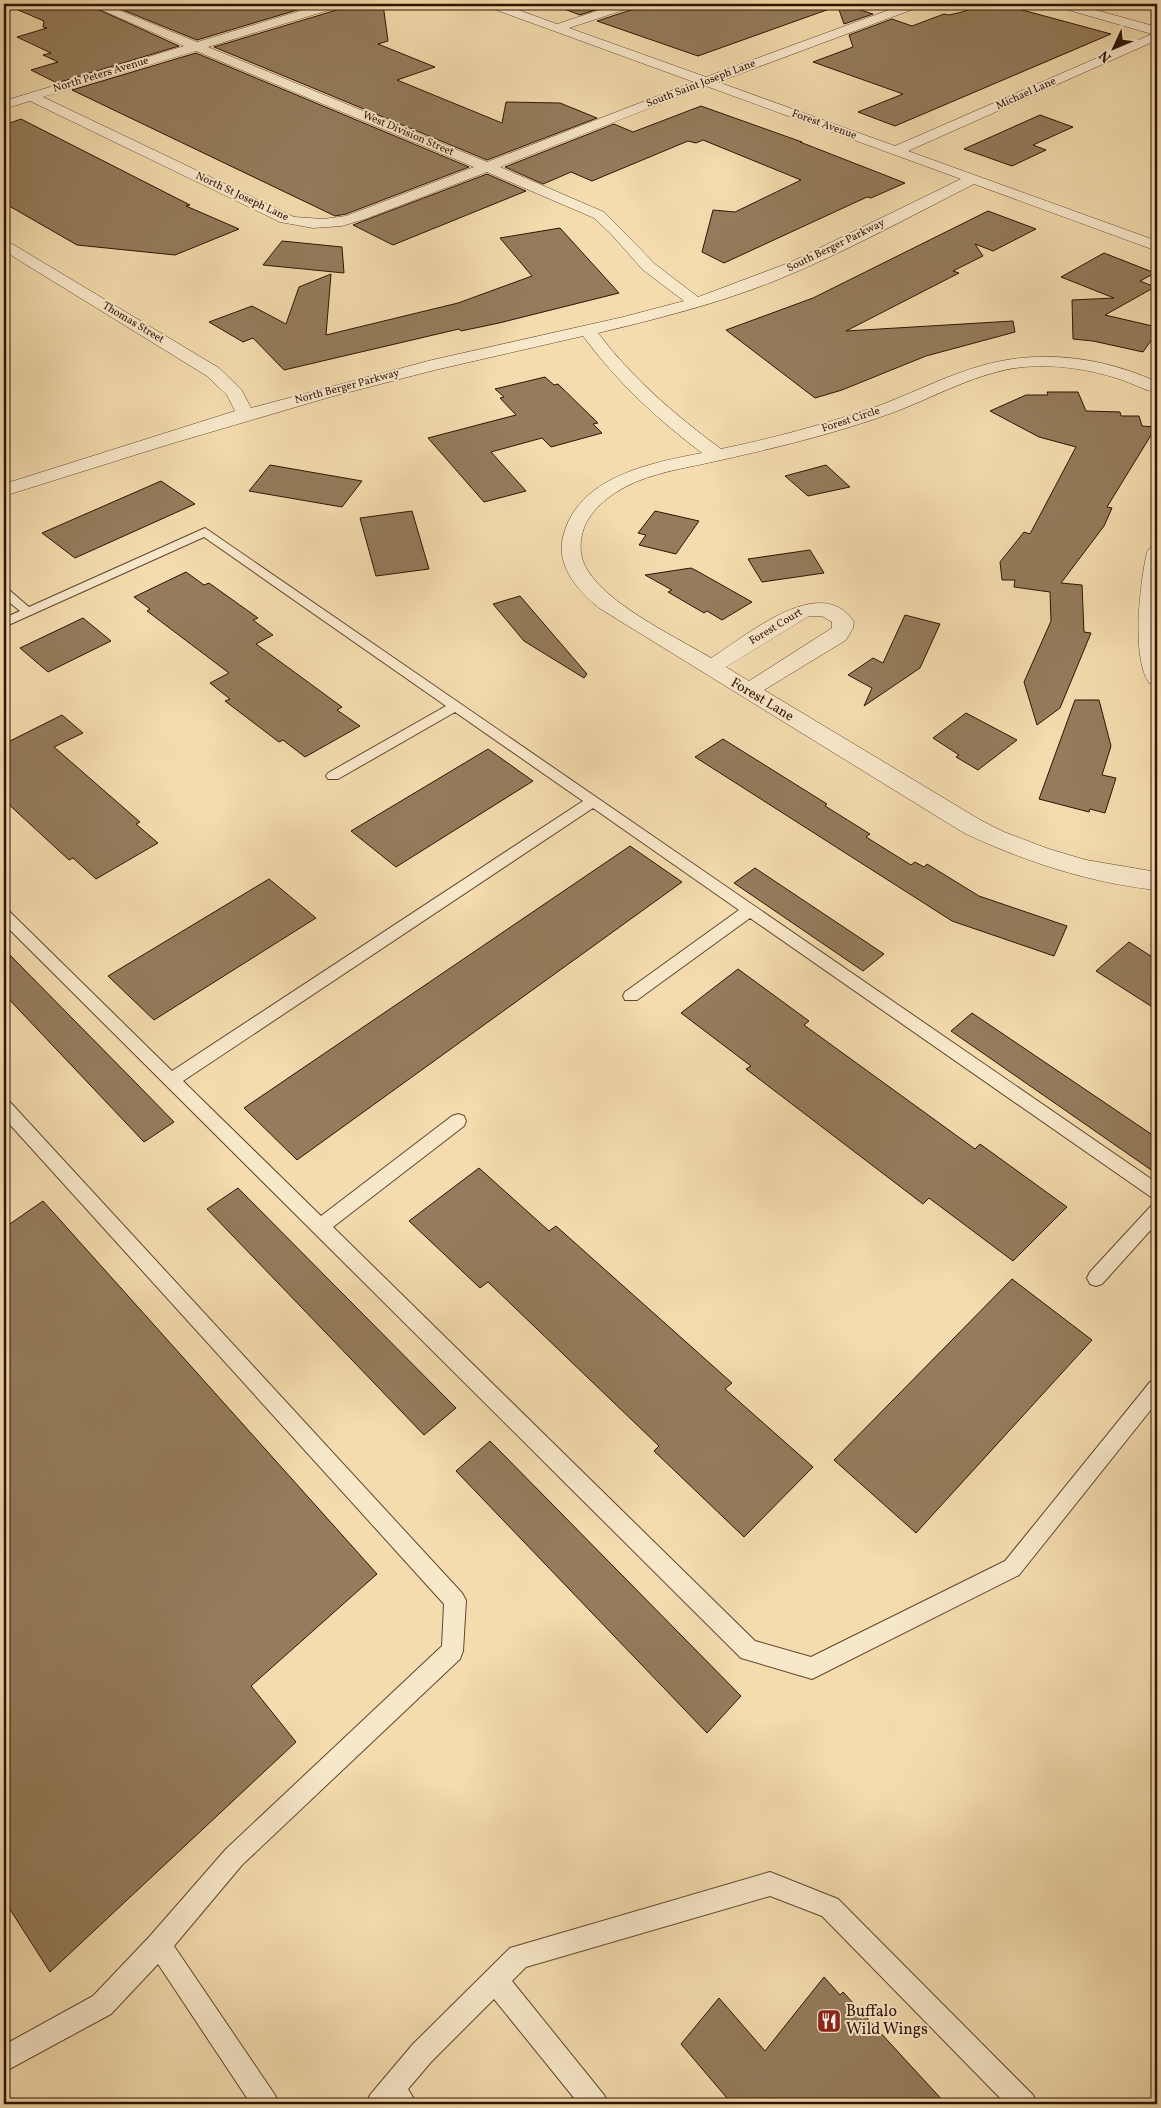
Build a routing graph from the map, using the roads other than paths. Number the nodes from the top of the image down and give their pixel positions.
1 (94, 4) edge
2 (335, 4) edge
3 (492, 4) edge
4 (629, 4) edge
5 (915, 4) edge
6 (1062, 4) edge
7 (1110, 4) edge
8 (1090, 12) junction
9 (556, 28) junction
10 (1157, 31) edge
11 (1157, 36) edge
12 (199, 46) junction
13 (705, 82) junction
14 (32, 97) junction
15 (4, 105) edge
16 (895, 151) junction
17 (488, 166) junction
18 (973, 179) junction
19 (4, 245) edge
20 (1157, 246) edge
21 (695, 303) junction
22 (586, 330) junction
23 (1157, 388) edge
24 (241, 416) junction
25 (717, 455) junction
26 (4, 490) edge
27 (1156, 562) edge
28 (4, 592) edge
29 (28, 612) junction
30 (4, 623) edge
31 (710, 668) junction
32 (1157, 678) edge
33 (748, 691) junction
34 (455, 706) junction
35 (333, 776) dead end
36 (593, 801) junction
37 (1157, 881) edge
38 (750, 910) junction
39 (4, 915) edge
40 (631, 996) dead end
41 (171, 1080) junction
42 (4, 1107) edge
43 (458, 1121) dead end
44 (1157, 1192) edge
45 (1157, 1211) edge
46 (320, 1227) junction
47 (1096, 1278) dead end
48 (1157, 1388) edge
49 (159, 1945) junction
50 (495, 1980) junction
51 (4, 2059) edge
52 (392, 2099) edge
53 (266, 2104) edge
54 (595, 2104) edge
55 (1024, 2104) edge

1 - 12 street, West Division Street
2 - 12 street, North Peters Avenue
3 - 9 street, Forest Avenue
4 - 9 street
5 - 13 street, South Saint Joseph Lane
6 - 8 street
7 - 8 street
8 - 10 street
9 - 13 street, Forest Avenue
11 - 16 street, Michael Lane
12 - 14 street, North Peters Avenue
12 - 17 street, West Division Street
13 - 16 street, Forest Avenue
13 - 17 street, South Saint Joseph Lane
14 - 15 street, North Peters Avenue
14 - 17 street, North St Joseph Lane
16 - 18 street, Forest Avenue
17 - 21 street, West Division Street
18 - 20 street, Forest Avenue
18 - 21 street, South Berger Parkway
19 - 24 street, Thomas Street
21 - 22 street, North Berger Parkway
22 - 24 street, North Berger Parkway
22 - 25 street
23 - 25 street, Forest Circle
24 - 26 street, North Berger Parkway
25 - 31 street, Forest Lane
27 - 32 street
28 - 29 lane
29 - 30 lane
29 - 34 lane
31 - 33 street, Forest Lane
31 - 33 street, Forest Court
33 - 37 street, Forest Lane
34 - 35 lane
34 - 36 lane
36 - 38 lane
36 - 41 lane
38 - 40 lane
38 - 44 lane
39 - 41 lane
41 - 46 lane
42 - 49 lane
43 - 46 lane
45 - 47 lane
46 - 48 lane
49 - 51 lane
49 - 53 lane
50 - 52 lane
50 - 54 lane
50 - 55 lane

